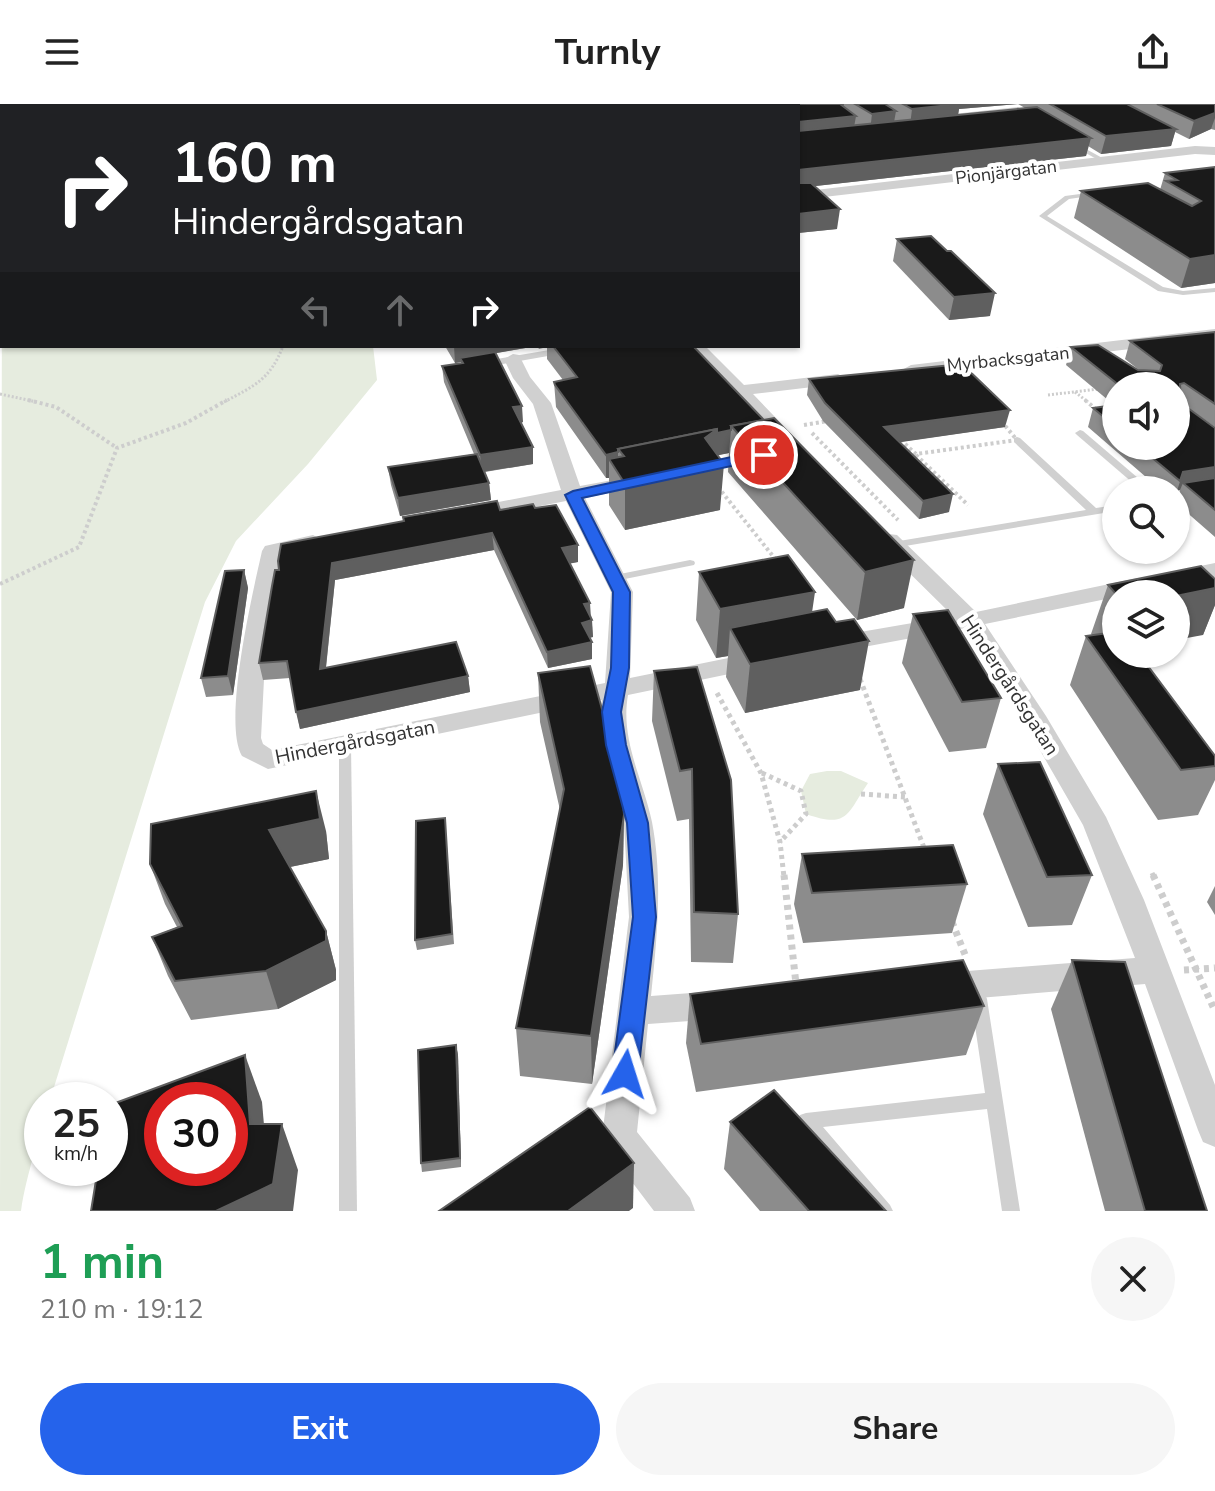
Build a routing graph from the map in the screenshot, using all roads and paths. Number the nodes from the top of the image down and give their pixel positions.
1 (1022, 120) edge
2 (953, 126) edge
3 (1168, 137) edge
4 (1068, 142) edge
5 (1195, 150) junction
6 (1215, 151) edge
7 (1104, 161) junction
8 (1105, 192) edge
9 (800, 193) edge
10 (1215, 290) edge
11 (1215, 334) edge
12 (282, 348) edge
13 (576, 348) edge
14 (698, 348) edge
15 (1089, 351) junction
16 (513, 359) junction
17 (469, 367) edge
18 (888, 372) edge
19 (1126, 372) edge
20 (858, 376) edge
21 (768, 388) junction
22 (1102, 388) edge
23 (737, 391) junction
24 (1074, 392) junction
25 (0, 394) edge
26 (1048, 395) dead end
27 (873, 415) junction
28 (1102, 415) edge
29 (859, 417) edge
30 (831, 421) edge
31 (1080, 433) dead end
32 (1017, 440) junction
33 (801, 444) junction
34 (117, 448) junction
35 (916, 454) junction
36 (764, 455) edge
37 (1131, 476) edge
38 (659, 477) edge
39 (713, 481) edge
40 (573, 495) junction
41 (968, 505) dead end
42 (1102, 510) edge
43 (1093, 511) junction
44 (452, 517) edge
45 (872, 523) edge
46 (332, 537) edge
47 (906, 542) junction
48 (690, 563) dead end
49 (783, 568) edge
50 (1215, 570) edge
51 (615, 578) junction
52 (0, 584) edge
53 (971, 620) junction
54 (843, 642) junction
55 (812, 649) edge
56 (781, 655) edge
57 (705, 671) junction
58 (616, 690) junction
59 (345, 745) junction
60 (761, 773) junction
61 (861, 794) dead end
62 (905, 797) junction
63 (780, 842) junction
64 (927, 855) edge
65 (1150, 868) dead end
66 (949, 912) edge
67 (1155, 970) junction
68 (976, 984) junction
69 (917, 989) edge
70 (798, 998) joint
71 (631, 1011) junction
72 (1215, 1011) edge
73 (995, 1100) junction
74 (1215, 1130) edge
75 (348, 1211) edge
76 (677, 1211) edge
77 (884, 1211) edge
78 (1011, 1211) edge

1 - 2 lane
3 - 5 street
4 - 7 lane
5 - 6 street, Pionjärgatan
5 - 7 street, Pionjärgatan
7 - 9 street, Pionjärgatan
8 - 10 lane
11 - 15 street, Myrbacksgatan
12 - 34 path
13 - 16 lane
14 - 23 street
15 - 18 street, Myrbacksgatan
15 - 19 street, Myrbacksgatan
16 - 17 lane
16 - 40 street
20 - 21 street
21 - 23 street
21 - 33 path
22 - 24 path
23 - 33 street
24 - 26 path
24 - 28 path
25 - 34 path
27 - 29 path
27 - 32 path
27 - 35 path
30 - 33 path
31 - 37 lane
32 - 35 path
32 - 43 lane
33 - 36 street
33 - 47 path
34 - 52 path
35 - 41 path
38 - 40 street
39 - 49 path
40 - 44 street
40 - 51 street
42 - 43 lane
43 - 47 lane
45 - 47 street, Hindergårdsgatan
46 - 59 street, Hindergårdsgatan
47 - 53 street, Hindergårdsgatan
48 - 51 lane
50 - 53 street
51 - 58 street
53 - 54 street
53 - 67 street, Hindergårdsgatan
54 - 55 street
54 - 62 path
56 - 57 street, Hindergårdsgatan
57 - 58 street, Hindergårdsgatan
57 - 60 path
58 - 59 street, Hindergårdsgatan
58 - 71 street
59 - 75 lane
60 - 63 path
60 - 63 path
61 - 62 path
62 - 64 path
63 - 70 path
65 - 72 path
66 - 68 path
67 - 68 street
67 - 74 street, Hindergårdsgatan
68 - 69 street
68 - 73 lane
70 - 71 street
71 - 76 street
73 - 77 lane
73 - 78 lane

